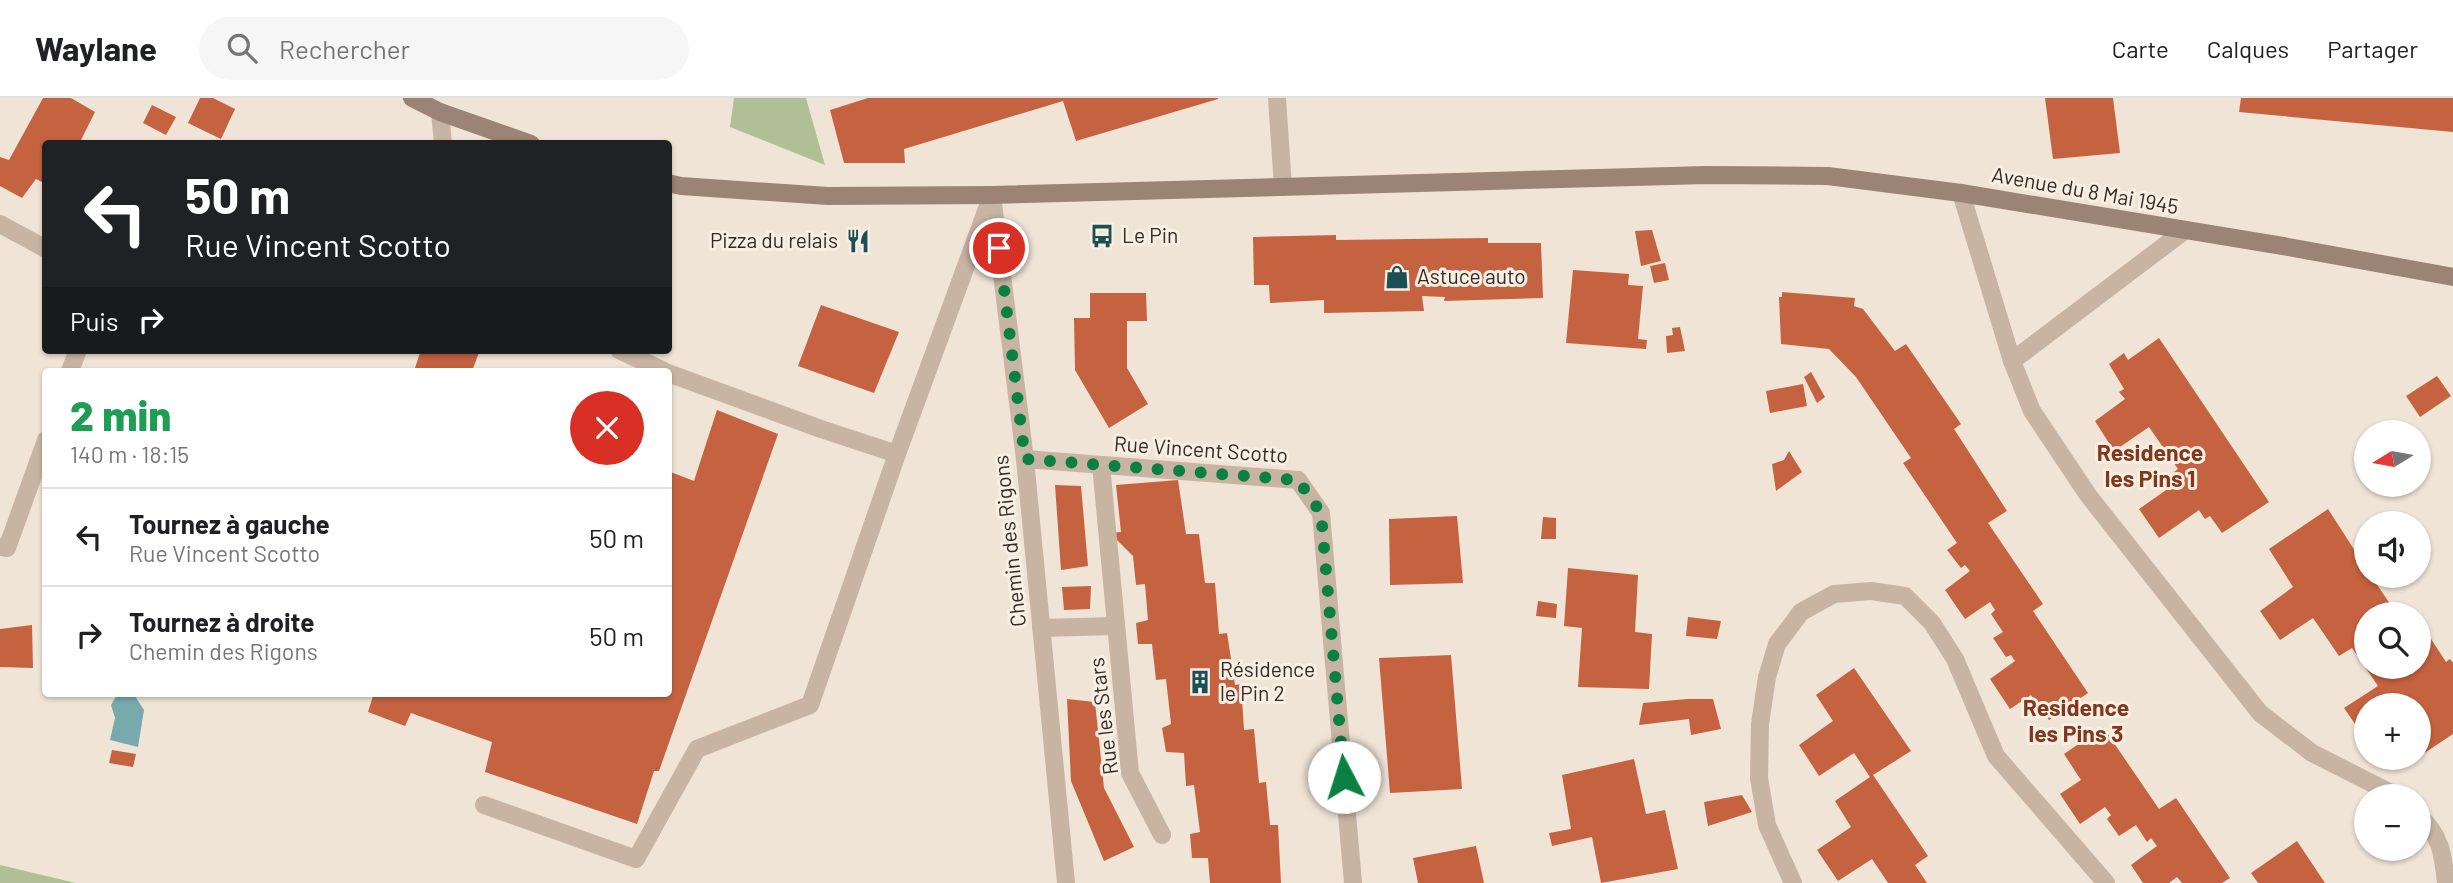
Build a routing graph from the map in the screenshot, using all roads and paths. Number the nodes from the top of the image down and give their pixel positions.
1 (412, 98) edge
2 (1277, 98) edge
3 (440, 112) junction
4 (443, 140) edge
5 (520, 140) edge
6 (672, 184) edge
7 (1283, 187) junction
8 (1961, 193) junction
9 (992, 195) junction
10 (0, 224) edge
11 (2184, 232) junction
12 (42, 246) edge
13 (2453, 277) edge
14 (628, 354) edge
15 (2012, 361) junction
16 (658, 368) edge
17 (672, 374) edge
18 (42, 451) edge
19 (897, 454) junction
20 (1025, 459) junction
21 (1101, 465) junction
22 (0, 547) edge
23 (1116, 626) junction
24 (1041, 628) junction
25 (2374, 784) edge
26 (484, 805) dead end
27 (2431, 826) edge
28 (1163, 835) dead end
29 (1066, 883) edge
30 (1353, 883) edge
31 (1793, 883) edge
32 (2106, 883) edge
33 (2446, 883) edge

1 - 3 main road
2 - 7 street
3 - 4 street
3 - 5 main road
6 - 9 main road, Avenue du 8 Mai 1945
7 - 8 main road, Avenue du 8 Mai 1945
7 - 9 main road, Avenue du 8 Mai 1945
8 - 11 main road, Avenue du 8 Mai 1945
8 - 15 street
9 - 19 street
9 - 20 street, Chemin des Rigons
10 - 12 street
11 - 13 main road, Avenue du 8 Mai 1945
11 - 15 street
14 - 16 street
15 - 25 street
17 - 19 street
18 - 22 street
19 - 26 street
20 - 21 street, Rue Vincent Scotto
20 - 24 street, Chemin des Rigons
21 - 23 street, Rue les Stars
21 - 30 street, Rue Vincent Scotto
23 - 24 street, Rue les Stars
23 - 28 street, Rue les Stars
24 - 29 street, Chemin des Rigons
27 - 33 street
31 - 32 street

